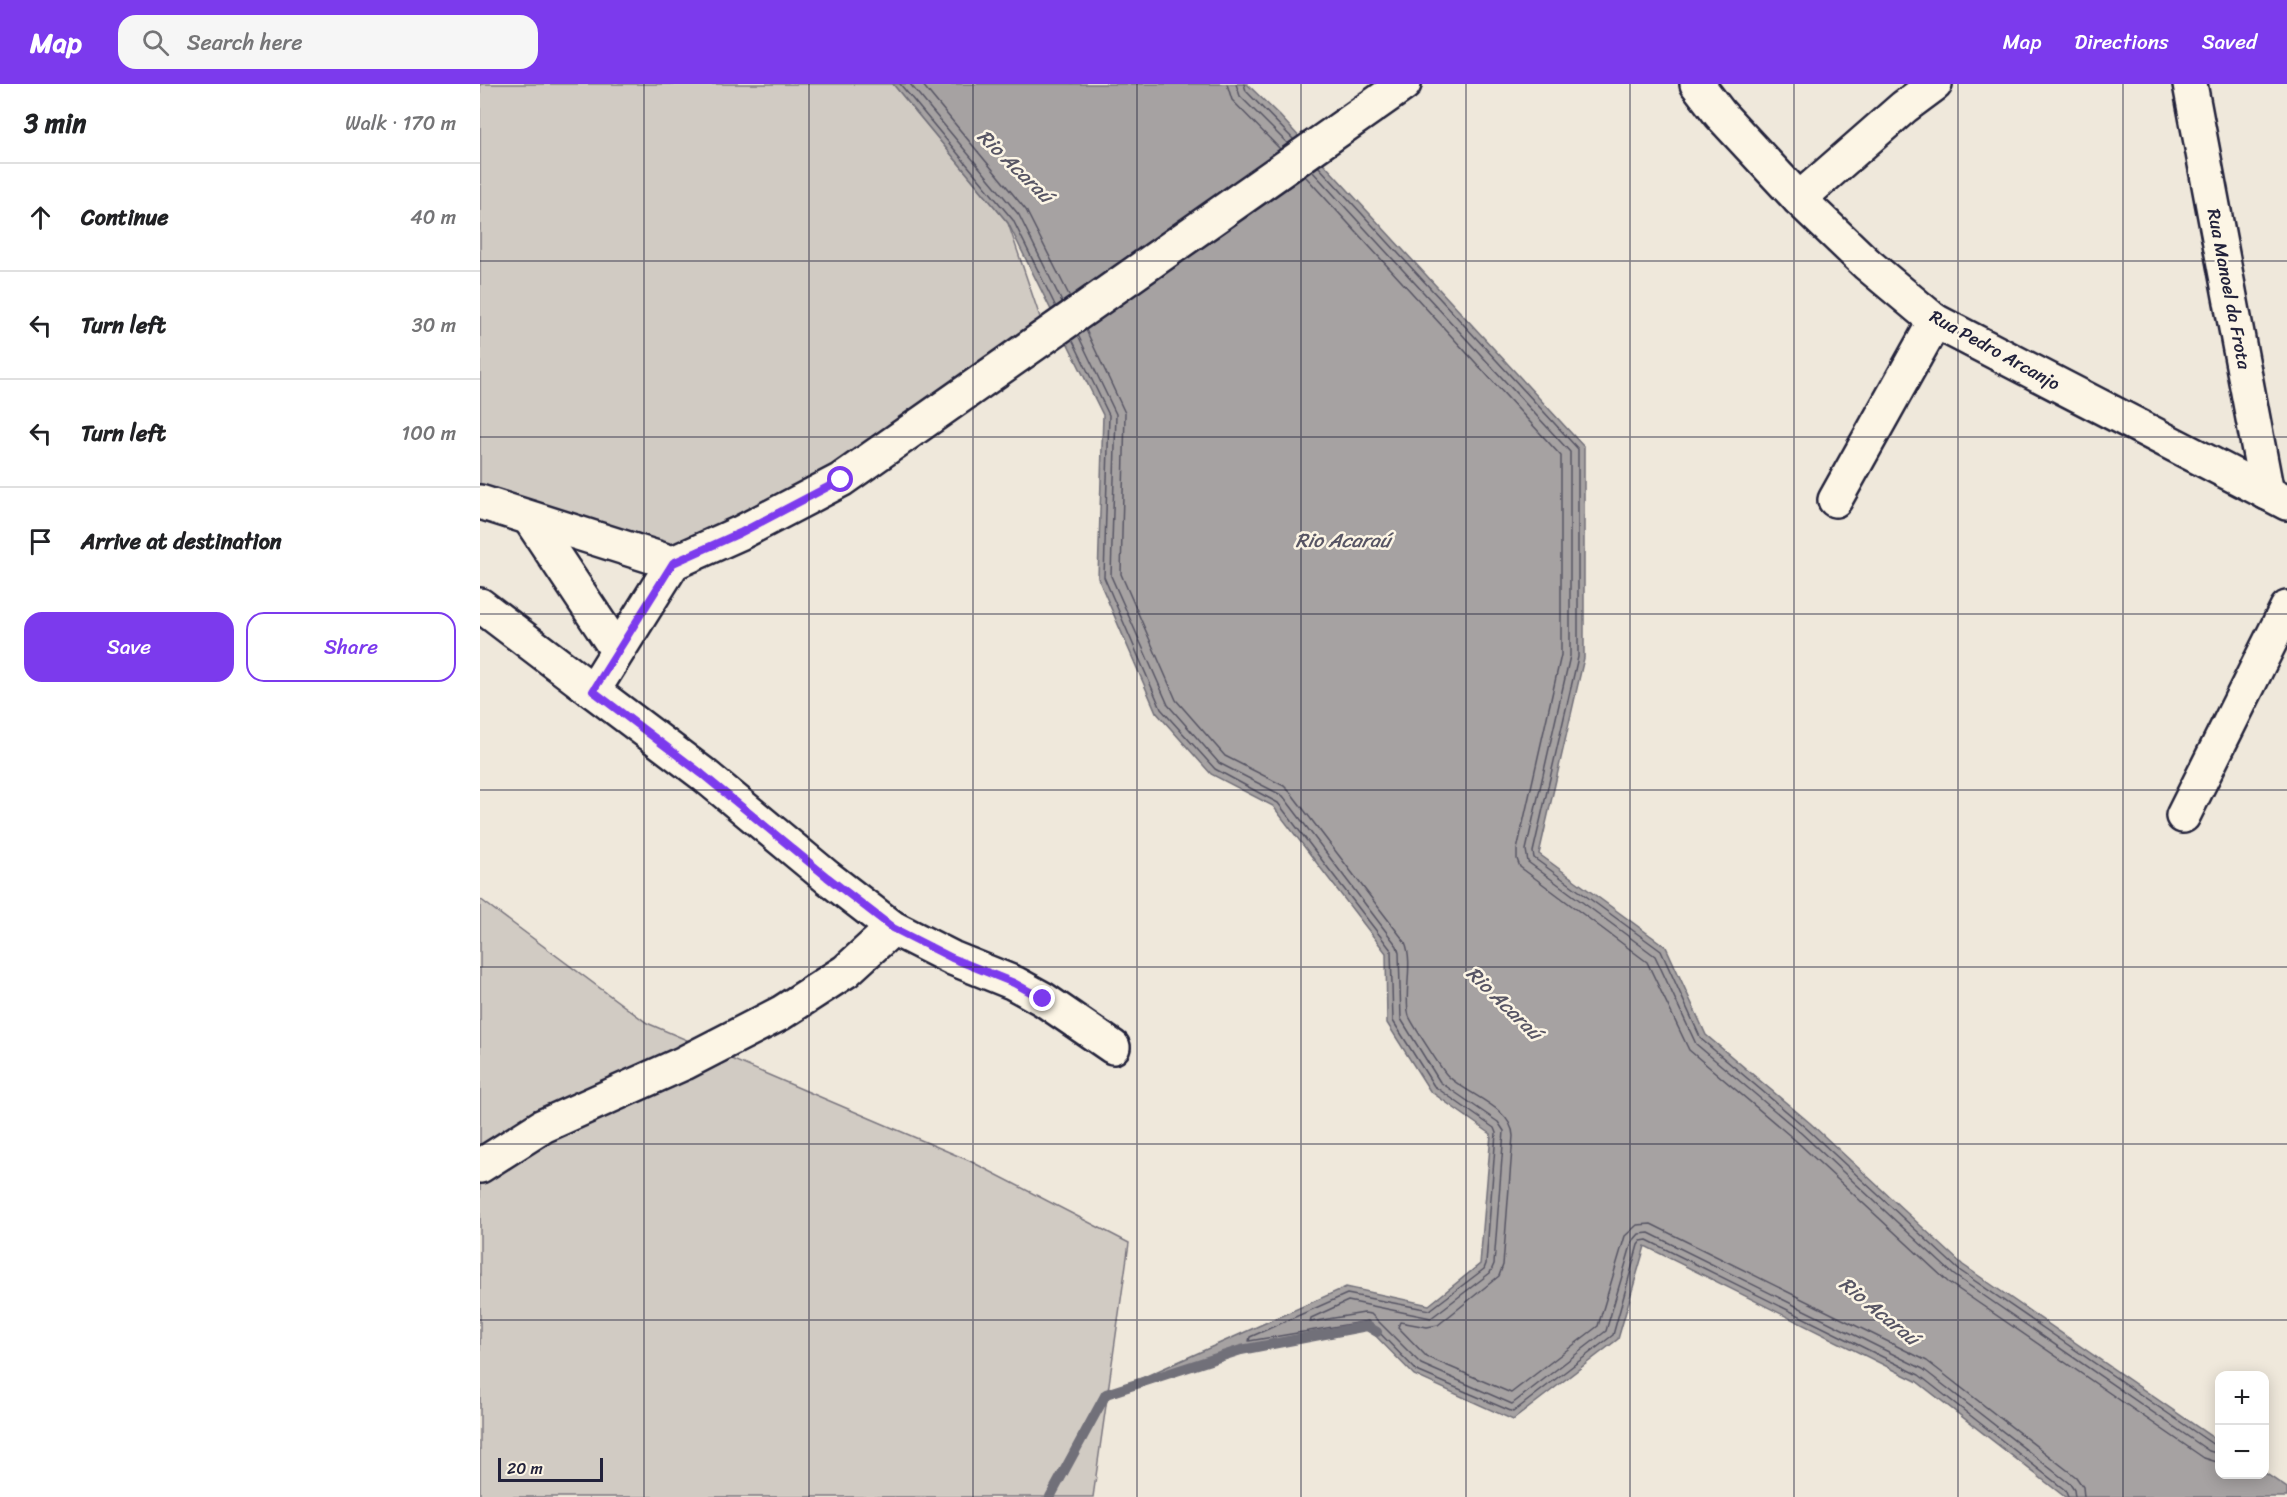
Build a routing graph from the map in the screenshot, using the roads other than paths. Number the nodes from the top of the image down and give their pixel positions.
1 (1404, 84) edge
2 (1697, 84) edge
3 (1935, 84) edge
4 (2190, 84) edge
5 (1798, 199) junction
6 (1935, 321) junction
7 (2277, 498) edge
8 (1835, 500) dead end
9 (480, 502) edge
10 (530, 519) junction
11 (673, 563) junction
12 (480, 605) edge
13 (2287, 608) edge
14 (617, 650) junction
15 (593, 691) junction
16 (2183, 816) dead end
17 (893, 928) junction
18 (1113, 1047) dead end
19 (480, 1166) edge

1 - 11 street
2 - 5 street, Rua Pedro Arcanjo
3 - 5 street
4 - 7 street, Rua Manoel da Frota
5 - 6 street, Rua Pedro Arcanjo
6 - 7 street, Rua Pedro Arcanjo
6 - 8 street
9 - 10 street
10 - 11 street
10 - 14 street
11 - 14 street
12 - 15 street
13 - 16 street
14 - 15 street
15 - 17 street
17 - 18 street
17 - 19 street

